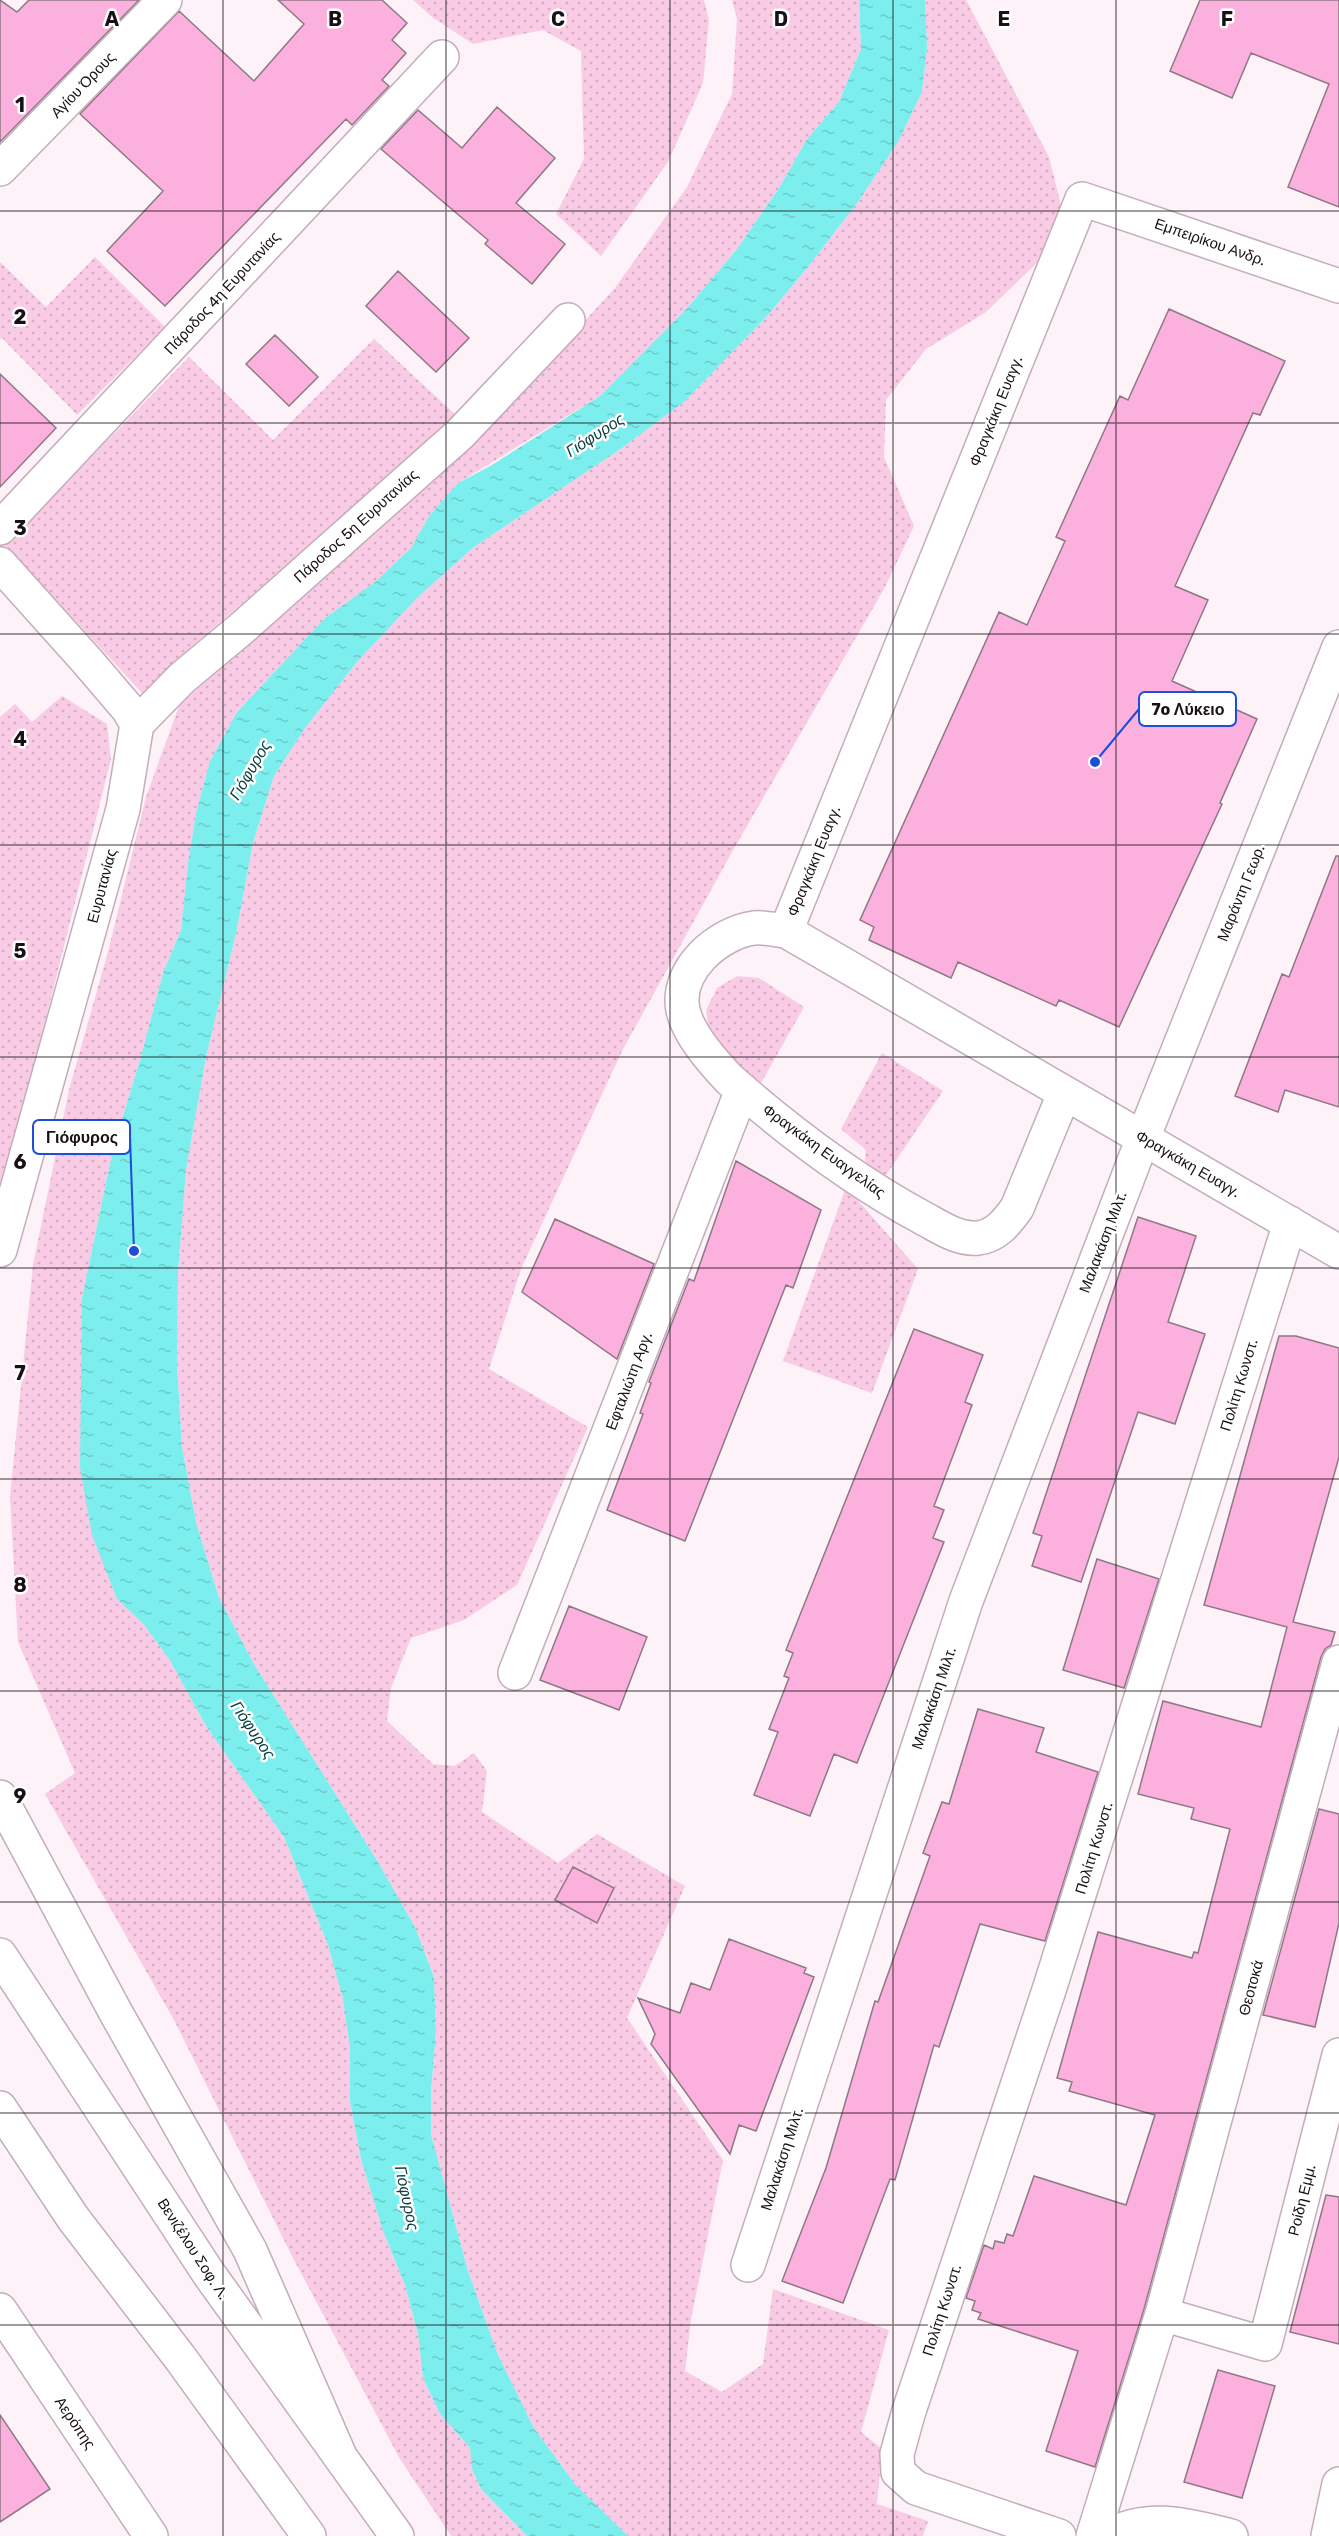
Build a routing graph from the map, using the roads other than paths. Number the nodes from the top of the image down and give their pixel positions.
1 (165, 0) edge
2 (442, 57) dead end
3 (0, 169) edge
4 (1082, 199) joint
5 (1339, 286) edge
6 (568, 320) dead end
7 (0, 528) edge
8 (0, 564) edge
9 (1339, 647) edge
10 (137, 724) junction
11 (786, 931) junction
12 (742, 1090) junction
13 (1064, 1094) junction
14 (1143, 1138) junction
15 (1290, 1223) junction
16 (0, 1250) edge
17 (1339, 1252) edge
18 (1339, 1662) edge
19 (515, 1672) dead end
20 (0, 1797) edge
21 (0, 1955) edge
22 (1339, 2055) edge
23 (0, 2108) edge
24 (0, 2144) edge
25 (73, 2218) junction
26 (748, 2265) dead end
27 (0, 2310) edge
28 (1162, 2314) junction
29 (340, 2456) junction
30 (1339, 2484) edge
31 (151, 2536) edge
32 (309, 2536) edge
33 (397, 2536) edge
34 (1059, 2536) edge
35 (1093, 2536) edge
36 (1108, 2536) edge
37 (1231, 2536) edge
38 (1328, 2536) edge

1 - 3 street, Αγίου Όρους
2 - 7 street, Πάροδος 4η Ευρυτανίας
4 - 5 street, Εμπειρίκου Ανδρ.
4 - 11 street, Φραγκάκη Ευαγγ.
6 - 10 street, Πάροδος 5η Ευρυτανίας
8 - 10 street
9 - 14 street, Μαράντη Γεωρ.
10 - 16 street, Ευρυτανίας
11 - 12 street, Φραγκάκη Ευαγγελίας
11 - 13 street, Φραγκάκη Ευαγγ.
12 - 13 street, Φραγκάκη Ευαγγελίας
12 - 19 street, Εφταλιώτη Αργ.
13 - 14 street, Φραγκάκη Ευαγγ.
14 - 15 street, Φραγκάκη Ευαγγ.
14 - 26 street, Μαλακάση Μιλτ.
15 - 17 street, Φραγκάκη Ευαγγ.
15 - 34 street, Πολίτη Κωνστ.
18 - 28 street, Θεοτοκά
20 - 29 street
21 - 29 street, Βενιζέλου Σοφ. Λ.
22 - 28 street, Ροίδη Εμμ.
23 - 25 street
24 - 25 street
25 - 32 street
27 - 31 street, Αερόπης
28 - 35 street, Θεοτοκά
29 - 33 street, Βενιζέλου Σοφ. Λ.
30 - 38 street
36 - 37 street

